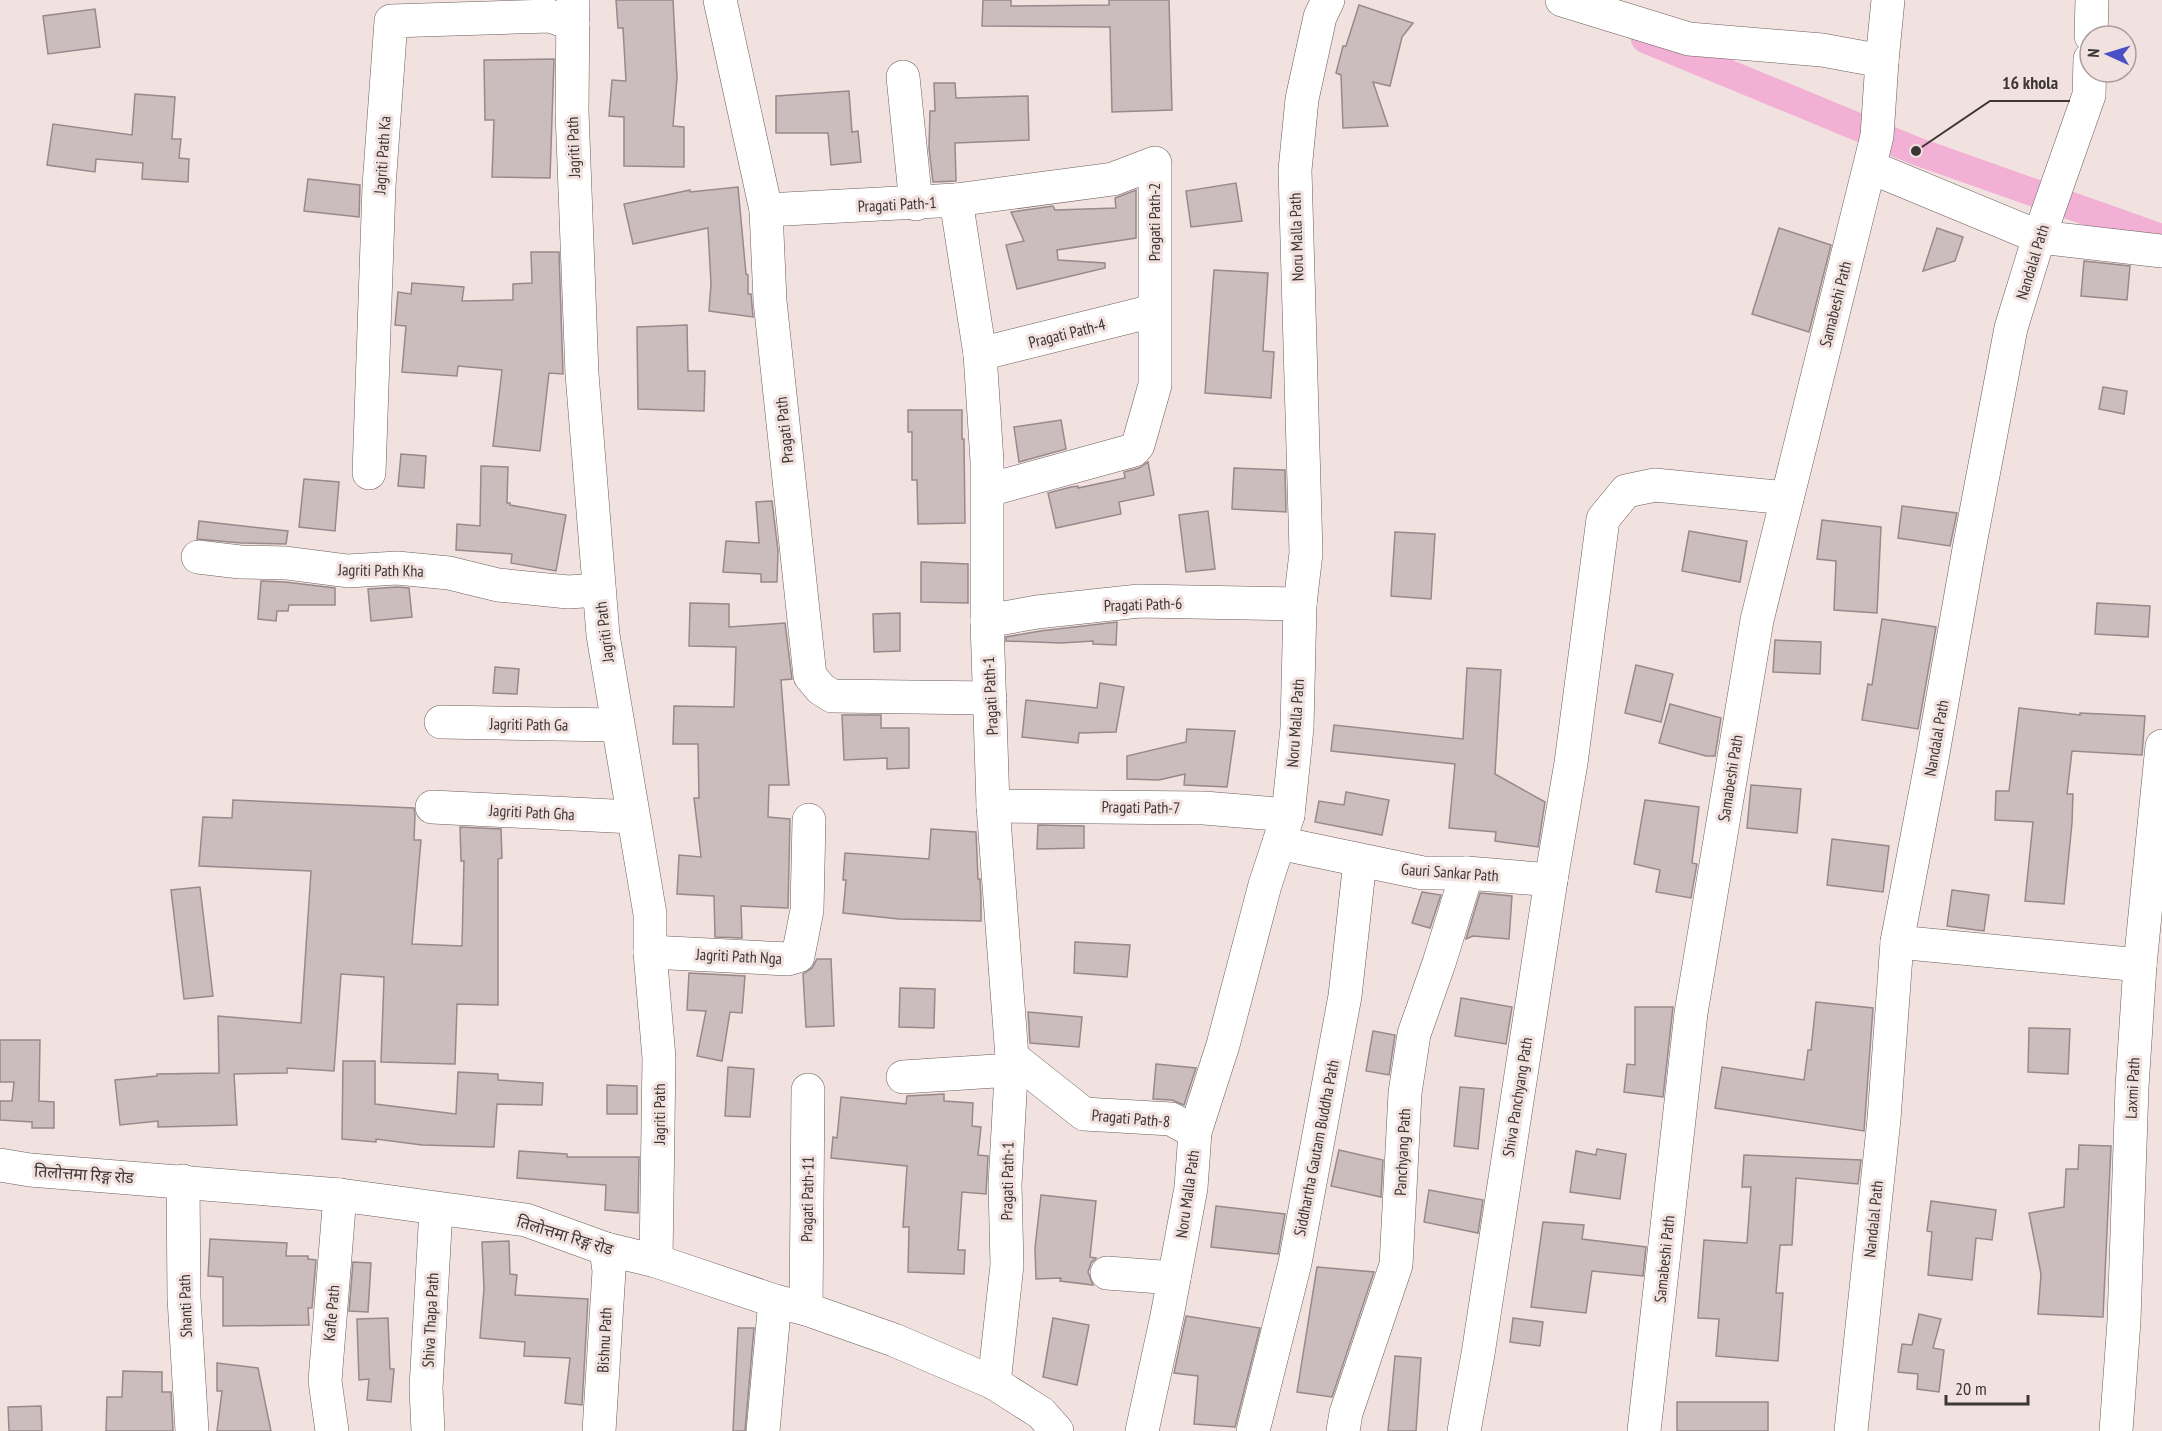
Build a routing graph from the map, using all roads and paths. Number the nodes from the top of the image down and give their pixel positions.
1 (720, 0) edge
2 (1328, 0) edge
3 (1562, 0) edge
4 (1888, 0) edge
5 (2092, 0) edge
6 (392, 10) edge
7 (573, 12) edge
8 (2091, 24) edge
9 (1882, 62) junction
10 (903, 77) dead end
11 (2089, 84) edge
12 (1874, 151) junction
13 (956, 200) junction
14 (916, 204) junction
15 (766, 210) junction
16 (2039, 237) junction
17 (2162, 251) edge
18 (1153, 311) junction
19 (980, 354) junction
20 (369, 473) dead end
21 (988, 489) junction
22 (1787, 498) junction
23 (198, 557) dead end
24 (599, 590) junction
25 (1300, 604) junction
26 (987, 621) junction
27 (990, 698) junction
28 (441, 722) dead end
29 (617, 725) junction
30 (2162, 746) edge
31 (993, 806) junction
32 (432, 807) dead end
33 (633, 817) junction
34 (809, 819) dead end
35 (1283, 829) junction
36 (1360, 861) junction
37 (1467, 873) junction
38 (1551, 880) junction
39 (1897, 942) junction
40 (650, 952) junction
41 (2140, 965) junction
42 (1011, 1064) junction
43 (903, 1077) dead end
44 (808, 1090) dead end
45 (1195, 1132) junction
46 (0, 1165) edge
47 (183, 1181) junction
48 (340, 1194) junction
49 (436, 1209) junction
50 (606, 1250) junction
51 (656, 1261) junction
52 (1107, 1274) dead end
53 (1174, 1278) junction
54 (790, 1305) junction
55 (994, 1383) junction
56 (1044, 1425) edge
57 (192, 1431) edge
58 (332, 1431) edge
59 (428, 1431) edge
60 (599, 1431) edge
61 (763, 1431) edge
62 (1142, 1431) edge
63 (1253, 1431) edge
64 (1343, 1431) edge
65 (1464, 1431) edge
66 (1644, 1431) edge
67 (1851, 1431) edge
68 (2116, 1431) edge

1 - 15 street, Pragati Path
2 - 25 street, Noru Malla Path
3 - 9 street
4 - 9 street, Samabeshi Path
5 - 8 street
6 - 7 street, Jagriti Path Ka
6 - 20 street, Jagriti Path Ka
7 - 24 street, Jagriti Path
9 - 12 street, Samabeshi Path
10 - 14 street
11 - 16 street, Nandalal Path
12 - 16 street
12 - 22 street, Samabeshi Path
13 - 14 street, Pragati Path-1
13 - 18 street, Pragati Path-2
13 - 19 street, Pragati Path-1
14 - 15 street, Pragati Path-1
15 - 27 street, Pragati Path
16 - 17 street
16 - 39 street, Nandalal Path
18 - 19 street, Pragati Path-4
18 - 21 street, Pragati Path-2
19 - 21 street, Pragati Path-1
21 - 26 street, Pragati Path-1
22 - 38 street, Shiva Panchyang Path
22 - 66 street, Samabeshi Path
23 - 24 street, Jagriti Path Kha
24 - 29 street, Jagriti Path
25 - 26 street, Pragati Path-6
25 - 35 street, Noru Malla Path
26 - 27 street, Pragati Path-1
27 - 31 street, Pragati Path-1
28 - 29 street, Jagriti Path Ga
29 - 33 street, Jagriti Path
30 - 41 street, Laxmi Path
31 - 35 street, Pragati Path-7
31 - 42 street, Pragati Path-1
32 - 33 street, Jagriti Path Gha
33 - 40 street, Jagriti Path
34 - 40 street, Jagriti Path Nga
35 - 36 street, Gauri Sankar Path
35 - 45 street, Noru Malla Path
36 - 37 street, Gauri Sankar Path
36 - 63 street, Siddhartha Gautam Buddha Path
37 - 38 street, Gauri Sankar Path
37 - 64 street, Panchyang Path
38 - 65 street, Shiva Panchyang Path
39 - 41 street
39 - 67 street, Nandalal Path
40 - 51 street, Jagriti Path
41 - 68 street, Laxmi Path
42 - 43 street
42 - 45 street, Pragati Path-8
42 - 55 street, Pragati Path-1
44 - 54 street, Pragati Path-11
45 - 53 street, Noru Malla Path
46 - 47 street, तिलोत्तमा रिङ्ग रोड
47 - 48 street, तिलोत्तमा रिङ्ग रोड
47 - 57 street, Shanti Path
48 - 49 street, तिलोत्तमा रिङ्ग रोड
48 - 58 street, Kafle Path
49 - 50 street, तिलोत्तमा रिङ्ग रोड
49 - 59 street, Shiva Thapa Path
50 - 51 street, तिलोत्तमा रिङ्ग रोड
50 - 60 street, Bishnu Path
51 - 54 street, तिलोत्तमा रिङ्ग रोड
52 - 53 street
53 - 62 street, Noru Malla Path
54 - 55 street, तिलोत्तमा रिङ्ग रोड
54 - 61 street, Pragati Path-11
55 - 56 street, तिलोत्तमा रिङ्ग रोड

